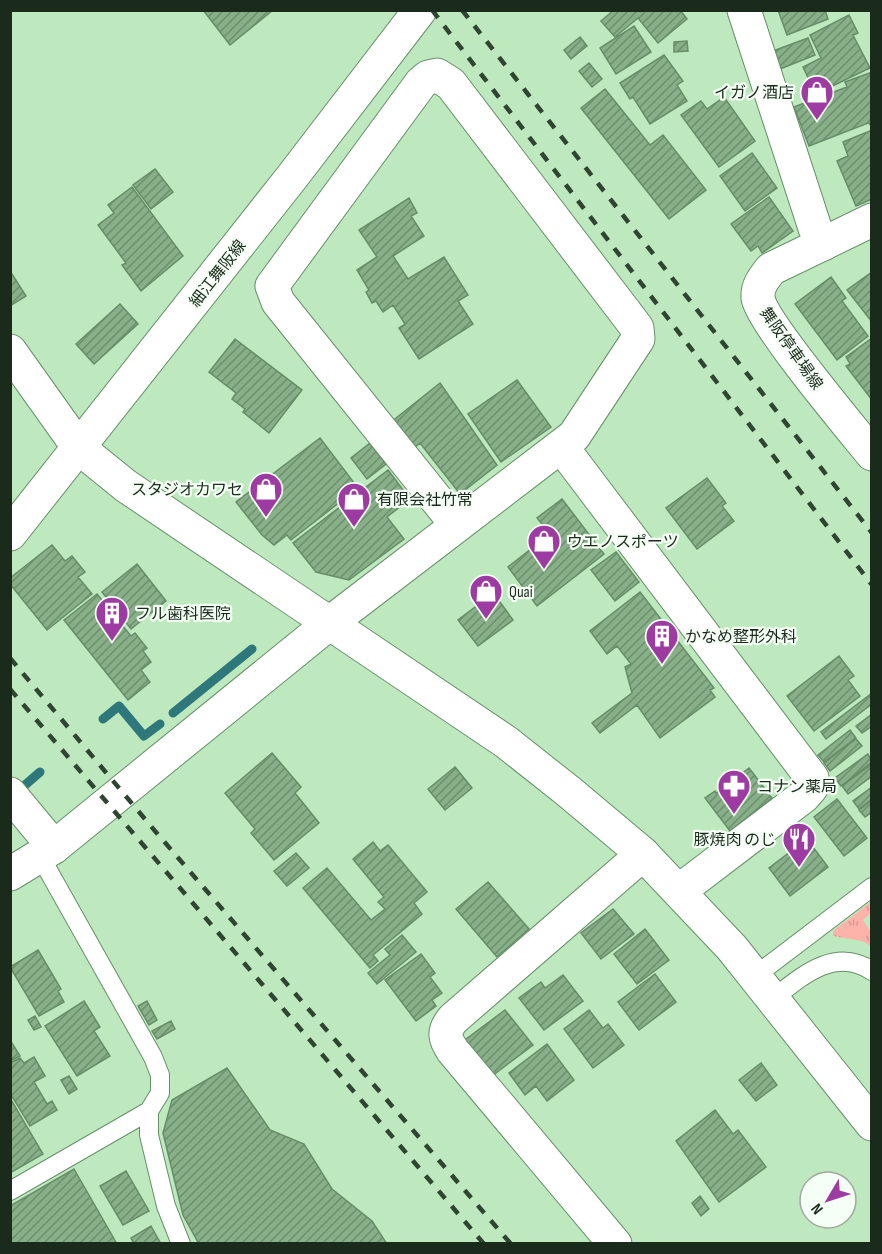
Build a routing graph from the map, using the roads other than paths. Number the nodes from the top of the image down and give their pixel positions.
1 (420, 10) edge
2 (744, 10) edge
3 (872, 220) edge
4 (823, 244) junction
5 (10, 351) edge
6 (561, 446) junction
7 (80, 448) junction
8 (872, 454) edge
9 (457, 525) junction
10 (10, 534) edge
11 (331, 622) junction
12 (18, 804) edge
13 (47, 852) junction
14 (642, 854) junction
15 (10, 874) edge
16 (872, 887) edge
17 (679, 891) junction
18 (872, 971) edge
19 (764, 987) junction
20 (150, 1111) junction
21 (872, 1124) edge
22 (10, 1191) edge
23 (181, 1244) edge
24 (615, 1244) edge

1 - 7 street, 細江舞阪線
2 - 4 street
3 - 4 street, 舞阪停車場線
4 - 8 street, 舞阪停車場線
5 - 7 street
6 - 9 street
6 - 9 street
6 - 17 street
7 - 10 street, 細江舞阪線
7 - 11 street
9 - 11 street
11 - 13 street
11 - 14 street
12 - 13 street
13 - 15 street
13 - 20 lane
14 - 17 street
14 - 24 street
16 - 19 lane
17 - 19 street
18 - 19 lane
19 - 21 street
20 - 22 lane
20 - 23 lane

